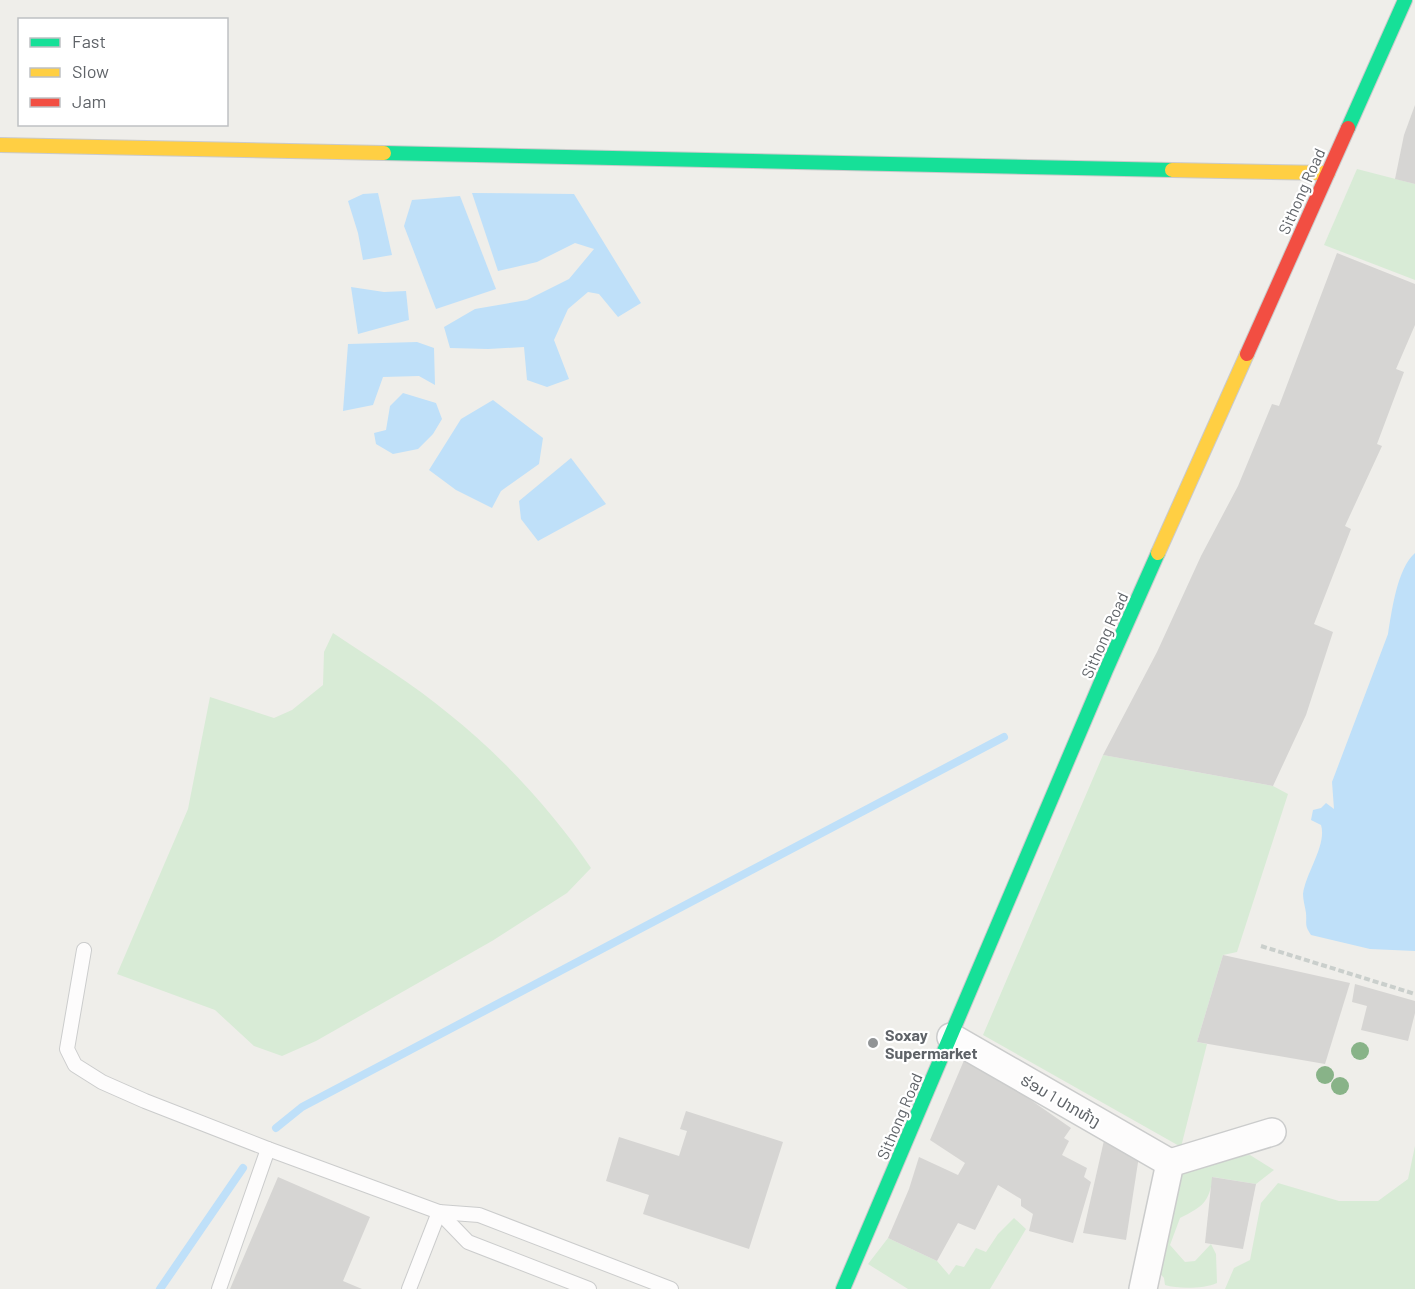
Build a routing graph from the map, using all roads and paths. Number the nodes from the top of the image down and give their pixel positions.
1 (1405, 0) edge
2 (0, 145) edge
3 (1328, 173) junction
4 (1261, 946) dead end
5 (84, 950) dead end
6 (1415, 994) edge
7 (951, 1037) junction
8 (1272, 1132) dead end
9 (268, 1149) junction
10 (1170, 1163) junction
11 (439, 1212) junction
12 (637, 1275) junction
13 (219, 1289) edge
14 (409, 1289) edge
15 (589, 1289) edge
16 (637, 1289) edge
17 (671, 1289) edge
18 (843, 1289) edge
19 (1143, 1289) edge

1 - 3 main road, Sithong Road
2 - 3 main road
3 - 7 main road, Sithong Road
4 - 6 path
5 - 9 lane
7 - 10 street, ຮ່ອມ 1 ປາກທ້າງ
7 - 18 main road, Sithong Road
8 - 10 street
9 - 11 lane
9 - 13 lane
10 - 19 street
11 - 12 lane
11 - 14 lane
11 - 15 lane
12 - 16 lane
12 - 17 lane

